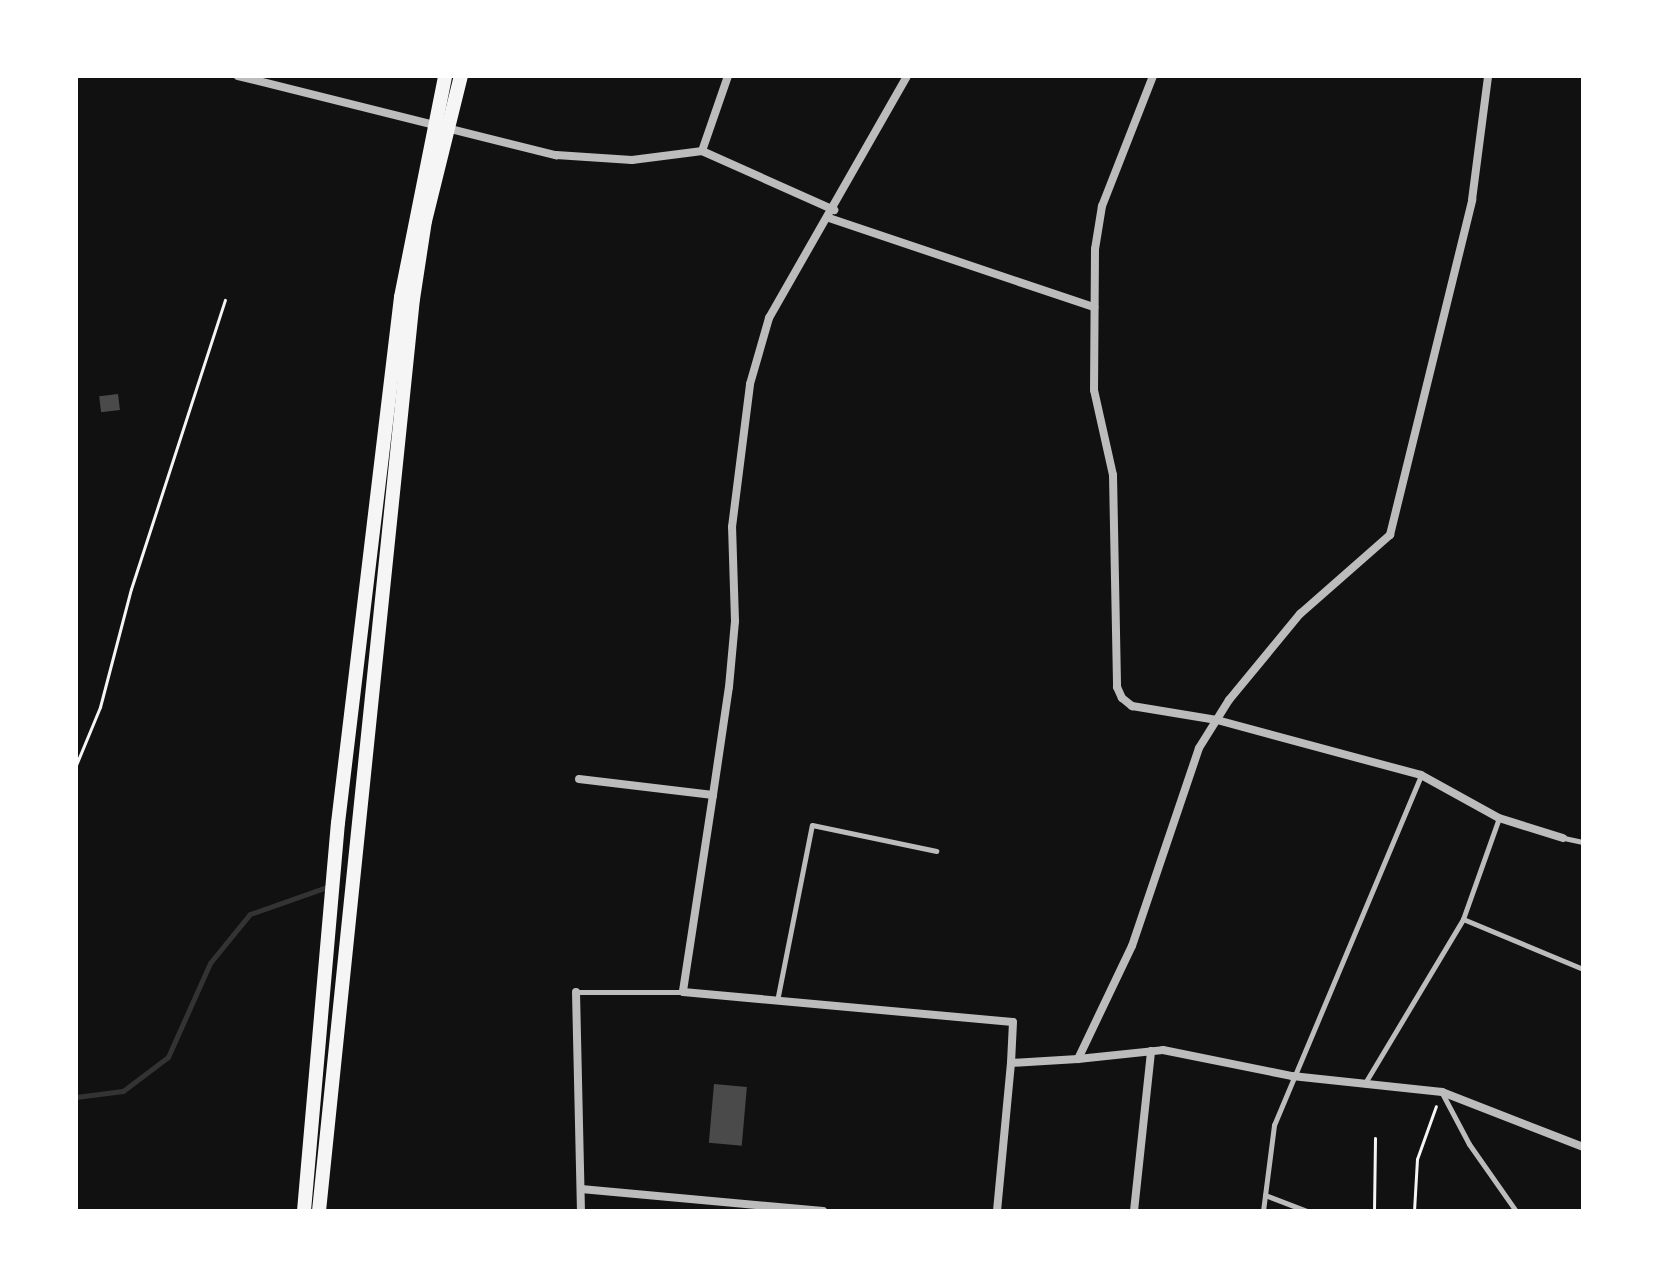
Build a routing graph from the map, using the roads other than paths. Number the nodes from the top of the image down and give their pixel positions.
1 (238, 76) edge
2 (445, 76) edge
3 (461, 76) edge
4 (728, 76) edge
5 (907, 76) edge
6 (1153, 76) edge
7 (1488, 76) edge
8 (433, 124) junction
9 (448, 129) junction
10 (702, 151) junction
11 (832, 214) junction
12 (1094, 307) junction
13 (1217, 720) junction
14 (1421, 775) junction
15 (579, 779) dead end
16 (713, 795) junction
17 (1499, 818) junction
18 (1563, 838) joint
19 (1583, 842) edge
20 (936, 851) dead end
21 (1463, 919) junction
22 (1583, 969) edge
23 (576, 992) joint
24 (683, 992) junction
25 (777, 1002) junction
26 (318, 1049) junction
27 (335, 1051) junction
28 (1151, 1051) junction
29 (1078, 1059) junction
30 (1011, 1063) junction
31 (1292, 1076) junction
32 (1364, 1084) junction
33 (1442, 1092) junction
34 (1583, 1147) edge
35 (581, 1189) junction
36 (1265, 1195) junction
37 (304, 1211) edge
38 (319, 1211) edge
39 (581, 1211) edge
40 (823, 1211) edge
41 (997, 1211) edge
42 (1134, 1211) edge
43 (1263, 1211) edge
44 (1307, 1211) edge
45 (1516, 1211) edge

1 - 8 street
2 - 8 main road
3 - 9 main road
4 - 10 street
5 - 11 street
6 - 12 street
7 - 13 street
8 - 9 street
8 - 26 main road
9 - 10 street
9 - 27 main road
10 - 11 street
11 - 12 street
11 - 16 street
12 - 13 street
13 - 14 street
13 - 29 street
14 - 17 street
14 - 31 lane
15 - 16 street
16 - 24 street
17 - 18 street
17 - 21 lane
18 - 19 lane
20 - 25 lane
21 - 22 lane
21 - 32 lane
23 - 24 lane
23 - 35 street
24 - 25 street
25 - 30 street
26 - 27 main road
26 - 37 main road
27 - 38 main road
28 - 29 street
28 - 31 street
28 - 42 street
29 - 30 street
30 - 41 street
31 - 32 street
31 - 36 lane
32 - 33 street
33 - 34 street
33 - 45 lane
35 - 39 street
35 - 40 street
36 - 43 lane
36 - 44 lane

